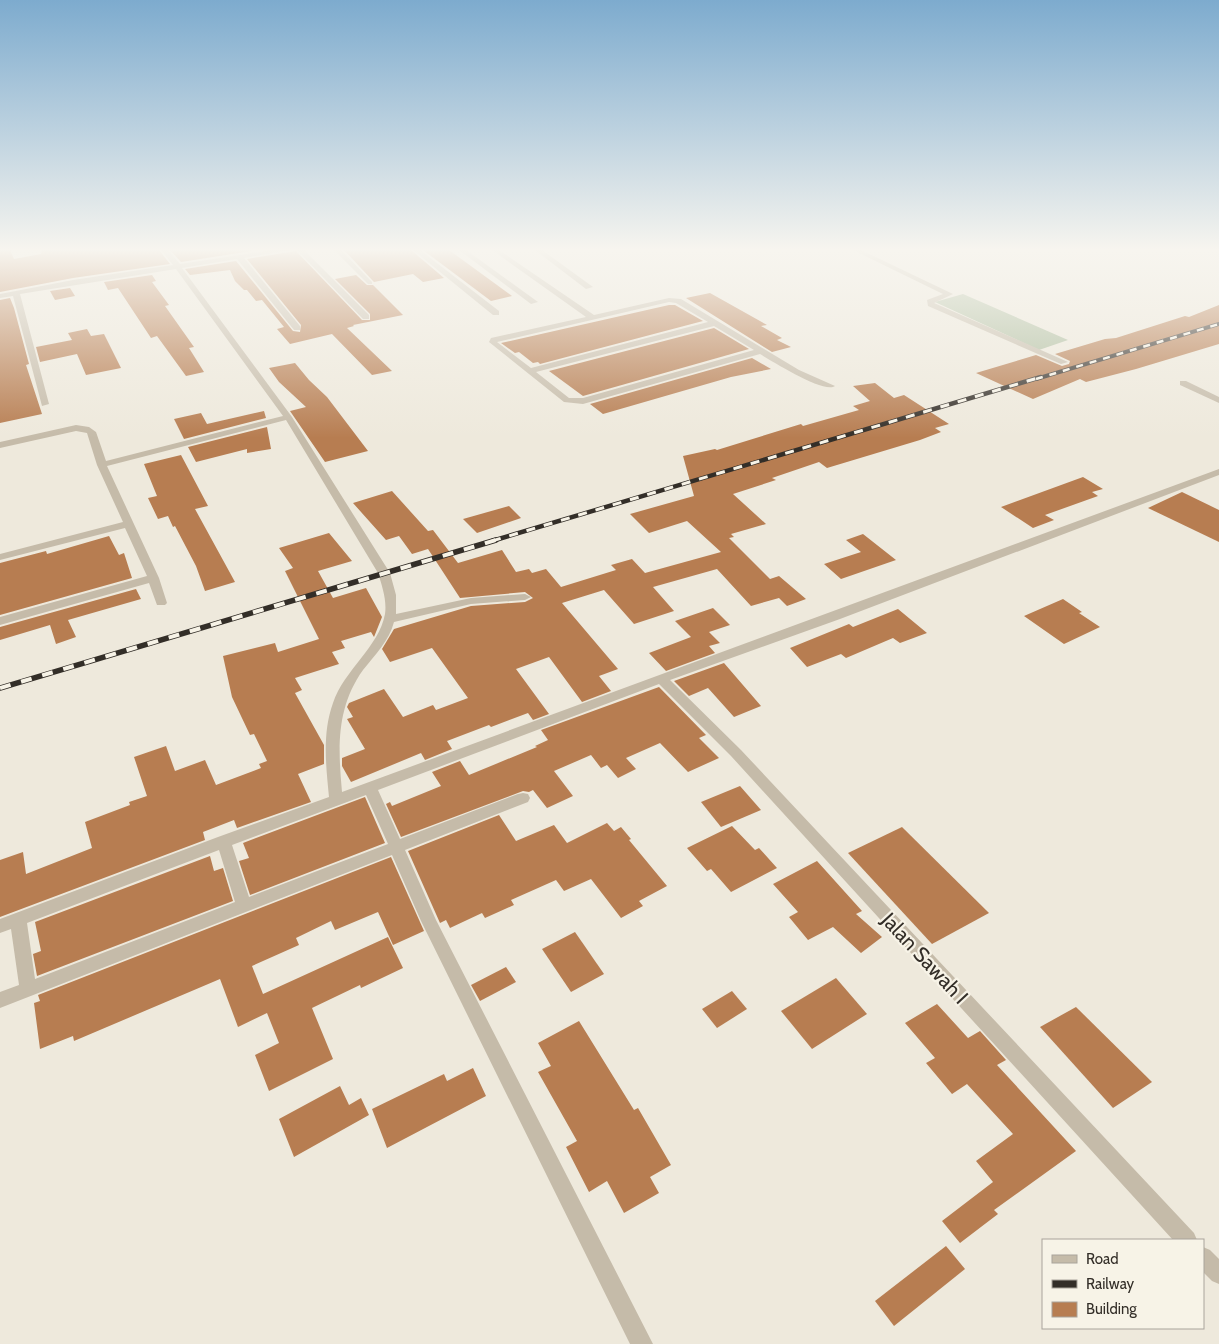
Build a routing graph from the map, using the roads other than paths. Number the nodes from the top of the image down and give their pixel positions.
1 (21, 313) edge
2 (212, 313) edge
3 (285, 313) edge
4 (363, 313) edge
5 (584, 313) edge
6 (599, 313) edge
7 (612, 313) edge
8 (698, 313) edge
9 (951, 313) edge
10 (602, 315) junction
11 (366, 316) dead end
12 (592, 318) junction
13 (715, 323) junction
14 (298, 328) dead end
15 (761, 351) junction
16 (1064, 362) dead end
17 (529, 371) junction
18 (1183, 383) dead end
19 (831, 386) dead end
20 (1219, 400) edge
21 (45, 404) dead end
22 (288, 417) junction
23 (0, 445) edge
24 (102, 465) junction
25 (1219, 472) edge
26 (127, 524) junction
27 (0, 557) edge
28 (153, 578) junction
29 (525, 597) dead end
30 (161, 603) dead end
31 (391, 619) junction
32 (0, 621) edge
33 (661, 679) junction
34 (370, 787) junction
35 (523, 798) dead end
36 (336, 799) junction
37 (223, 841) junction
38 (395, 846) junction
39 (244, 906) junction
40 (18, 918) junction
41 (0, 926) edge
42 (28, 988) junction
43 (0, 1000) edge
44 (1186, 1239) edge
45 (1204, 1258) edge
46 (1219, 1274) edge
47 (642, 1344) edge

1 - 21 street
2 - 22 street
3 - 14 street
4 - 11 street
5 - 12 street
6 - 10 street
7 - 10 street
8 - 13 street
9 - 16 street
10 - 12 street
12 - 17 street
13 - 15 street
13 - 17 street
15 - 17 street
15 - 19 street
18 - 20 street
22 - 24 street
22 - 31 street
23 - 24 street
24 - 26 street
25 - 33 street
26 - 27 street
26 - 28 street
28 - 30 street
28 - 32 street
29 - 31 street
31 - 36 street
33 - 34 street
33 - 44 street, Jalan Sawah I
34 - 36 street
34 - 38 street
35 - 38 street
36 - 37 street
37 - 39 street
37 - 40 street
38 - 39 street
38 - 47 street
39 - 42 street
40 - 41 street
40 - 42 street
42 - 43 street
45 - 46 street

